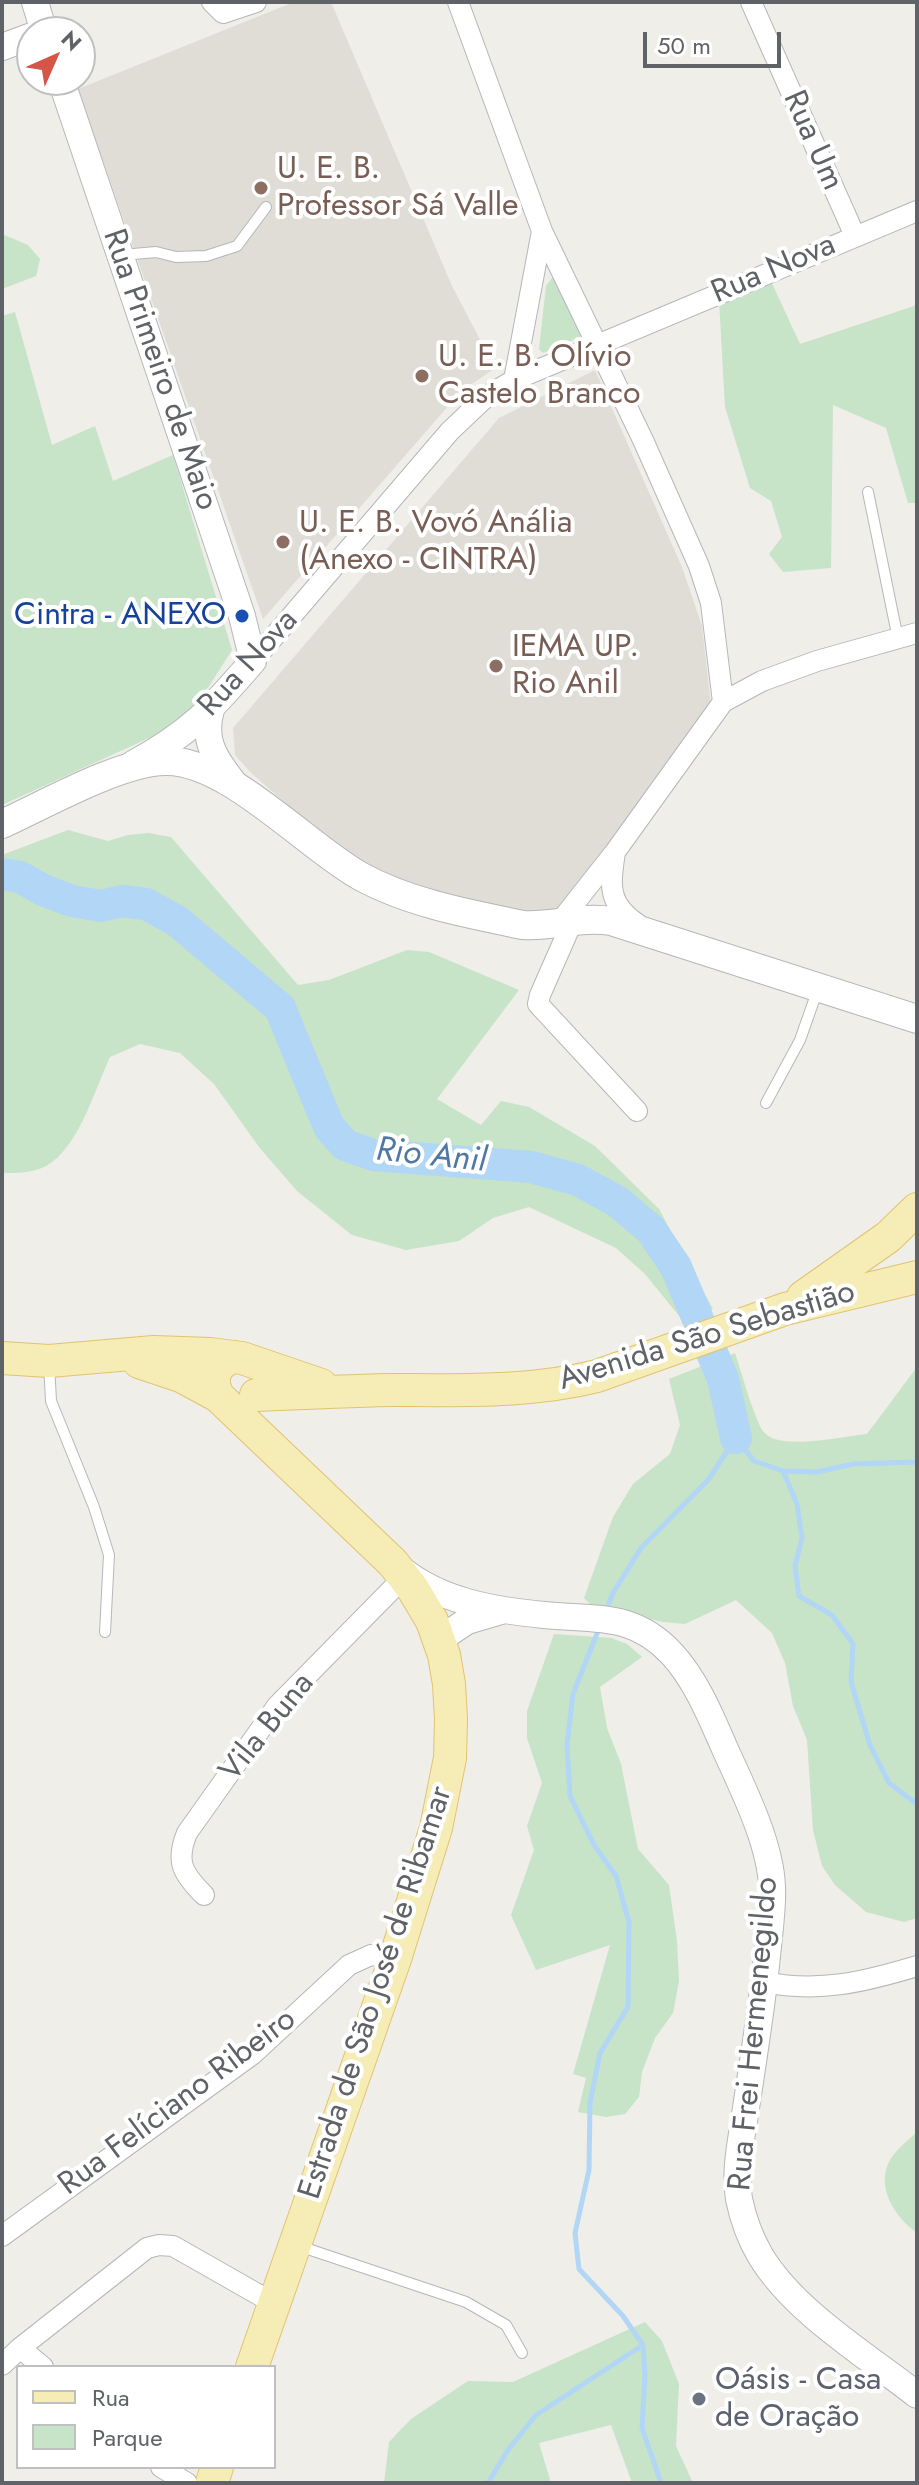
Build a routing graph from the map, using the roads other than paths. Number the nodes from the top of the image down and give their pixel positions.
1 (212, 2) edge
2 (256, 2) edge
3 (458, 2) edge
4 (751, 2) edge
5 (66, 96) edge
6 (266, 207) dead end
7 (917, 211) edge
8 (542, 231) junction
9 (855, 236) junction
10 (120, 255) junction
11 (598, 344) junction
12 (514, 380) junction
13 (868, 492) dead end
14 (908, 636) edge
15 (253, 661) junction
16 (723, 702) junction
17 (211, 710) junction
18 (133, 764) junction
19 (239, 790) junction
20 (2, 824) edge
21 (615, 852) junction
22 (566, 922) junction
23 (652, 933) junction
24 (818, 987) junction
25 (917, 1019) edge
26 (766, 1103) dead end
27 (637, 1111) dead end
28 (917, 1209) edge
29 (888, 1237) junction
30 (907, 1279) edge
31 (785, 1309) junction
32 (2, 1358) edge
33 (104, 1358) junction
34 (241, 1359) junction
35 (49, 1361) junction
36 (351, 1390) junction
37 (238, 1398) junction
38 (399, 1569) junction
39 (505, 1611) junction
40 (105, 1632) dead end
41 (440, 1639) junction
42 (204, 1895) dead end
43 (395, 1959) junction
44 (917, 1966) edge
45 (764, 1982) junction
46 (2, 2236) edge
47 (295, 2245) junction
48 (275, 2304) junction
49 (20, 2348) junction
50 (522, 2353) dead end
51 (2, 2365) edge
52 (41, 2365) edge
53 (253, 2365) edge
54 (917, 2395) edge
55 (164, 2469) edge
56 (187, 2483) edge

1 - 2 street
3 - 8 street
4 - 9 street, Rua Um
5 - 10 street, Rua Primeiro de Maio
6 - 10 lane
7 - 9 street, Rua Nova
8 - 11 street
8 - 12 street
9 - 11 street, Rua Nova
10 - 15 street, Rua Primeiro de Maio
11 - 12 street, Rua Nova
11 - 16 street
12 - 15 street, Rua Nova
13 - 14 lane
14 - 16 street
15 - 17 street, Rua Nova
16 - 21 street
17 - 18 street, Rua Nova
17 - 19 street
18 - 19 main road
18 - 20 main road, Rua Nova
19 - 22 main road
21 - 22 street
21 - 23 street
22 - 23 main road
22 - 27 street
23 - 24 main road
24 - 25 main road
24 - 26 lane
28 - 29 main road
29 - 30 main road
29 - 31 main road
30 - 31 main road, Avenida São Sebastião
31 - 36 main road, Avenida São Sebastião
32 - 35 main road
33 - 34 main road, Avenida São Sebastião
33 - 35 main road
33 - 37 main road
34 - 36 main road, Avenida São Sebastião
34 - 37 main road
35 - 40 lane
36 - 37 main road, Avenida São Sebastião
37 - 38 main road, Estrada de São José de Ribamar
38 - 39 street, Rua Frei Hermenegildo
38 - 41 main road, Estrada de São José de Ribamar
38 - 42 street, Vila Buna
39 - 41 street, Rua Frei Hermenegildo
39 - 45 street, Rua Frei Hermenegildo
41 - 43 main road, Estrada de São José de Ribamar
43 - 46 street, Rua Felíciano Ribeiro
43 - 47 main road, Estrada de São José de Ribamar
44 - 45 street
45 - 54 street, Rua Frei Hermenegildo
47 - 48 main road, Estrada de São José de Ribamar
47 - 50 lane
48 - 49 street
48 - 53 main road, Estrada de São José de Ribamar
49 - 51 street
49 - 52 street
55 - 56 street

